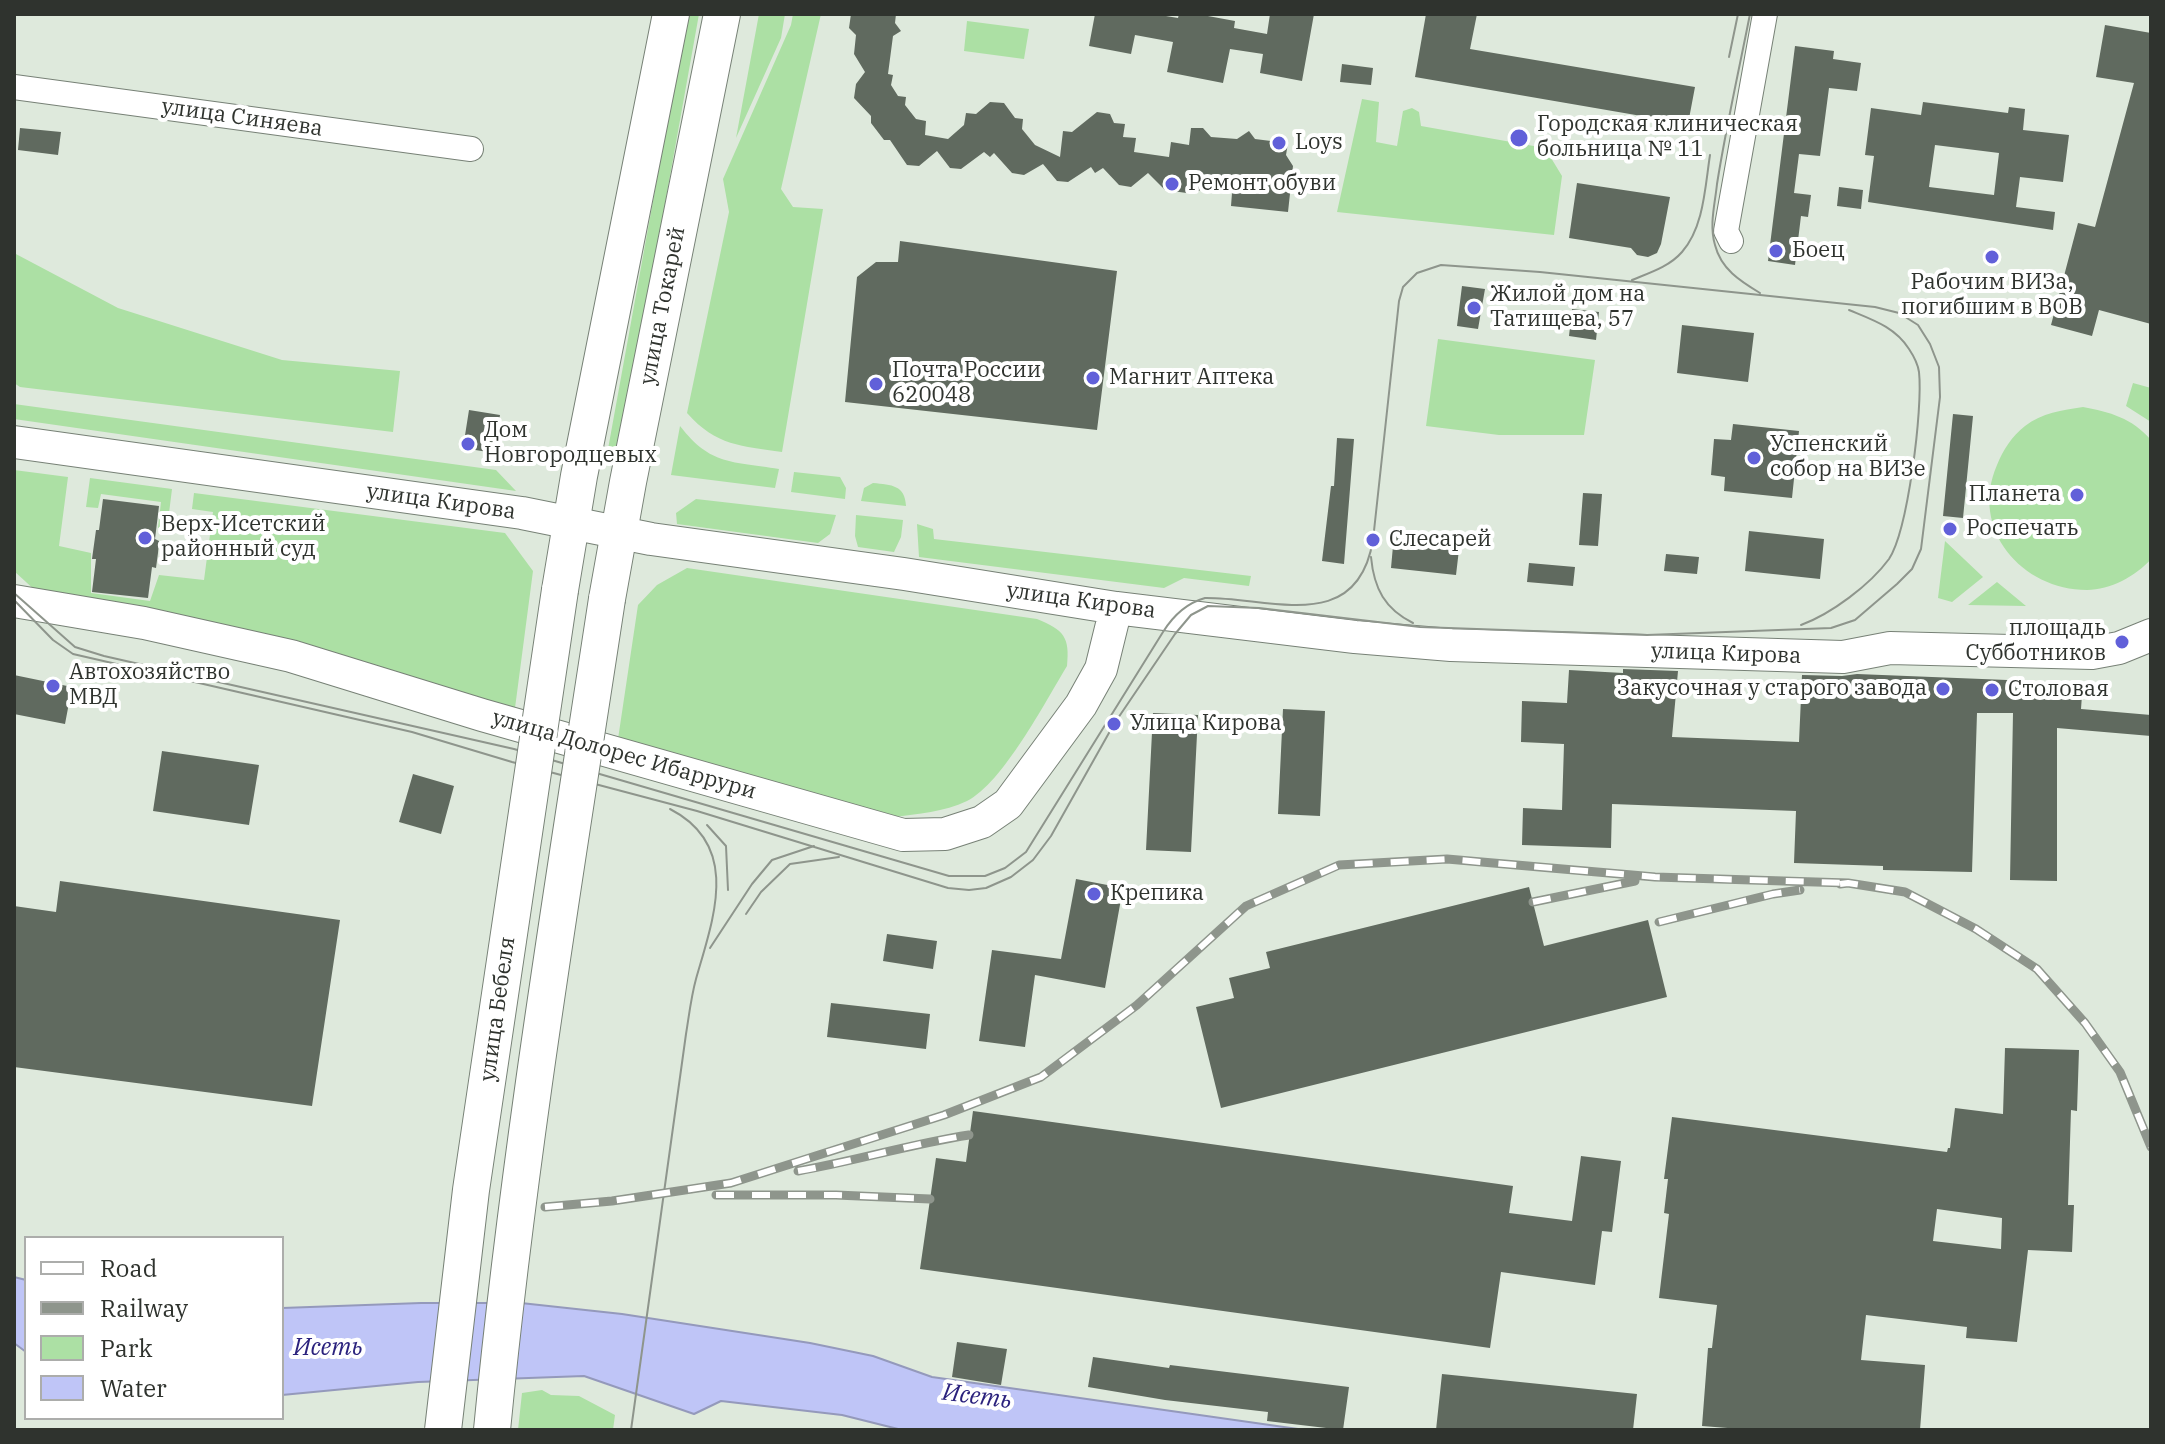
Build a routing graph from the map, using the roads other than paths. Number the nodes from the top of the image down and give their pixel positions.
1 (671, 14) edge
2 (722, 14) edge
3 (1765, 14) edge
4 (14, 87) edge
5 (471, 149) dead end
6 (1731, 241) dead end
7 (14, 442) edge
8 (571, 523) junction
9 (619, 533) junction
10 (607, 599) joint
11 (14, 601) edge
12 (1116, 608) junction
13 (2150, 638) edge
14 (443, 1430) edge
15 (492, 1430) edge

1 - 8 main road
2 - 9 main road, улица Токарей
3 - 6 street
4 - 5 street, улица Синяева
7 - 8 main road, улица Кирова
8 - 9 main road, улица Кирова
8 - 14 main road, улица Бебеля, bridge
9 - 10 main road, улица Токарей
9 - 12 main road, улица Кирова
10 - 15 main road, улица Бебеля, bridge
11 - 12 main road, улица Долорес Ибаррури
12 - 13 main road, улица Кирова

